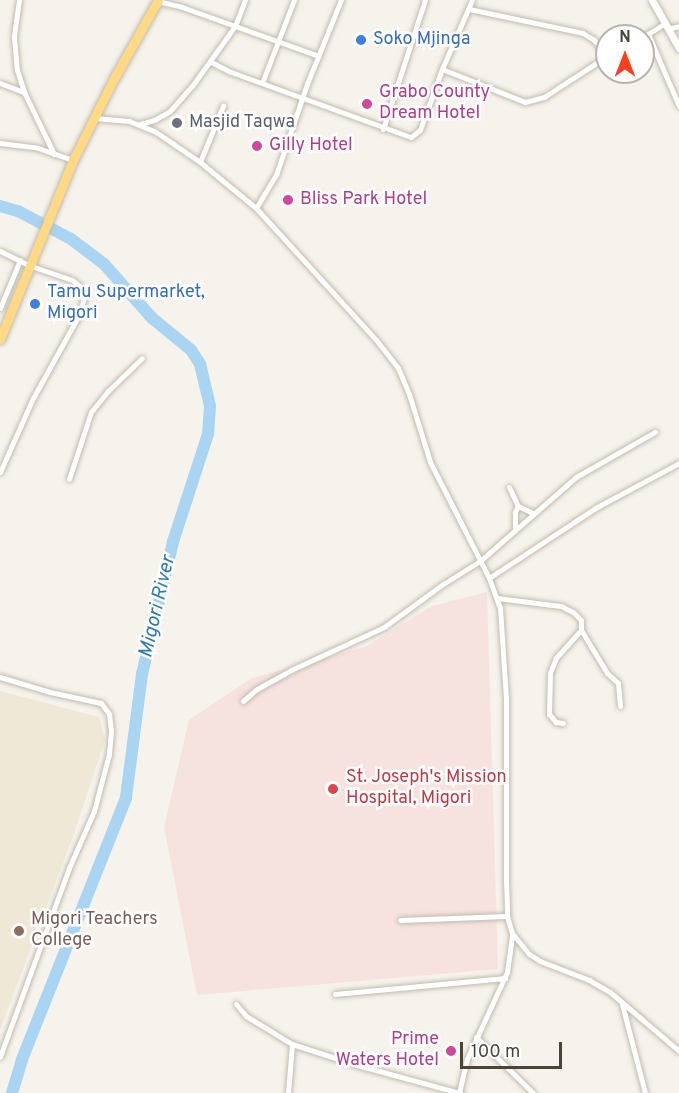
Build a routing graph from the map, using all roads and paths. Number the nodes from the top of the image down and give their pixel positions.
1 (19, 0) edge
2 (157, 0) edge
3 (245, 0) edge
4 (294, 0) edge
5 (341, 0) edge
6 (425, 0) edge
7 (472, 0) edge
8 (652, 0) edge
9 (469, 9) junction
10 (666, 26) junction
11 (679, 26) edge
12 (235, 27) junction
13 (655, 31) edge
14 (278, 41) junction
15 (595, 41) edge
16 (679, 48) edge
17 (655, 54) edge
18 (319, 56) junction
19 (211, 62) junction
20 (595, 64) edge
21 (442, 69) junction
22 (0, 83) edge
23 (262, 83) junction
24 (24, 92) junction
25 (302, 99) junction
26 (223, 106) dead end
27 (679, 106) edge
28 (94, 118) junction
29 (140, 124) junction
30 (382, 129) junction
31 (0, 143) edge
32 (54, 154) junction
33 (73, 160) junction
34 (200, 162) junction
35 (256, 208) junction
36 (0, 250) edge
37 (20, 260) junction
38 (31, 266) junction
39 (0, 308) edge
40 (0, 339) edge
41 (142, 358) dead end
42 (655, 432) dead end
43 (679, 463) edge
44 (0, 472) edge
45 (69, 478) dead end
46 (509, 487) dead end
47 (518, 506) junction
48 (533, 513) junction
49 (515, 529) junction
50 (480, 561) junction
51 (489, 578) junction
52 (498, 598) junction
53 (581, 630) junction
54 (0, 677) edge
55 (243, 701) dead end
56 (620, 706) dead end
57 (563, 723) dead end
58 (507, 915) junction
59 (400, 920) dead end
60 (512, 933) junction
61 (505, 978) junction
62 (335, 994) dead end
63 (621, 1002) junction
64 (236, 1004) dead end
65 (476, 1037) junction
66 (292, 1044) junction
67 (679, 1051) edge
68 (0, 1057) edge
69 (288, 1093) edge
70 (459, 1093) edge
71 (533, 1093) edge
72 (645, 1093) edge

1 - 24 street
2 - 12 street
2 - 28 highway
3 - 12 street
4 - 14 street
5 - 18 street
6 - 30 street
7 - 9 street
8 - 10 street
9 - 15 street
9 - 21 street
10 - 11 street
10 - 13 street
10 - 16 street
12 - 14 street
12 - 19 street
14 - 18 street
14 - 23 street
17 - 27 street
18 - 25 street
19 - 23 street
19 - 29 street
20 - 21 street
21 - 30 street
22 - 24 street
23 - 25 street
24 - 32 street
25 - 30 street
25 - 35 street
26 - 34 street
28 - 29 street
28 - 33 highway
29 - 34 street
31 - 32 street
32 - 33 street
33 - 38 highway
34 - 35 street
35 - 50 street
36 - 37 street
37 - 38 street
37 - 39 street
38 - 40 highway
38 - 44 street
41 - 45 street
42 - 48 street
43 - 51 street
46 - 47 street
47 - 48 street
47 - 49 street
48 - 49 street
49 - 50 street
50 - 51 street
50 - 55 street
51 - 52 street
52 - 53 street
52 - 58 street
53 - 56 street
53 - 57 street
54 - 68 street
58 - 59 street
58 - 60 street
60 - 61 street
60 - 63 street
61 - 62 street
61 - 65 street
63 - 67 street
63 - 72 street
64 - 66 street
65 - 70 street
65 - 71 street
66 - 69 street
66 - 70 street

